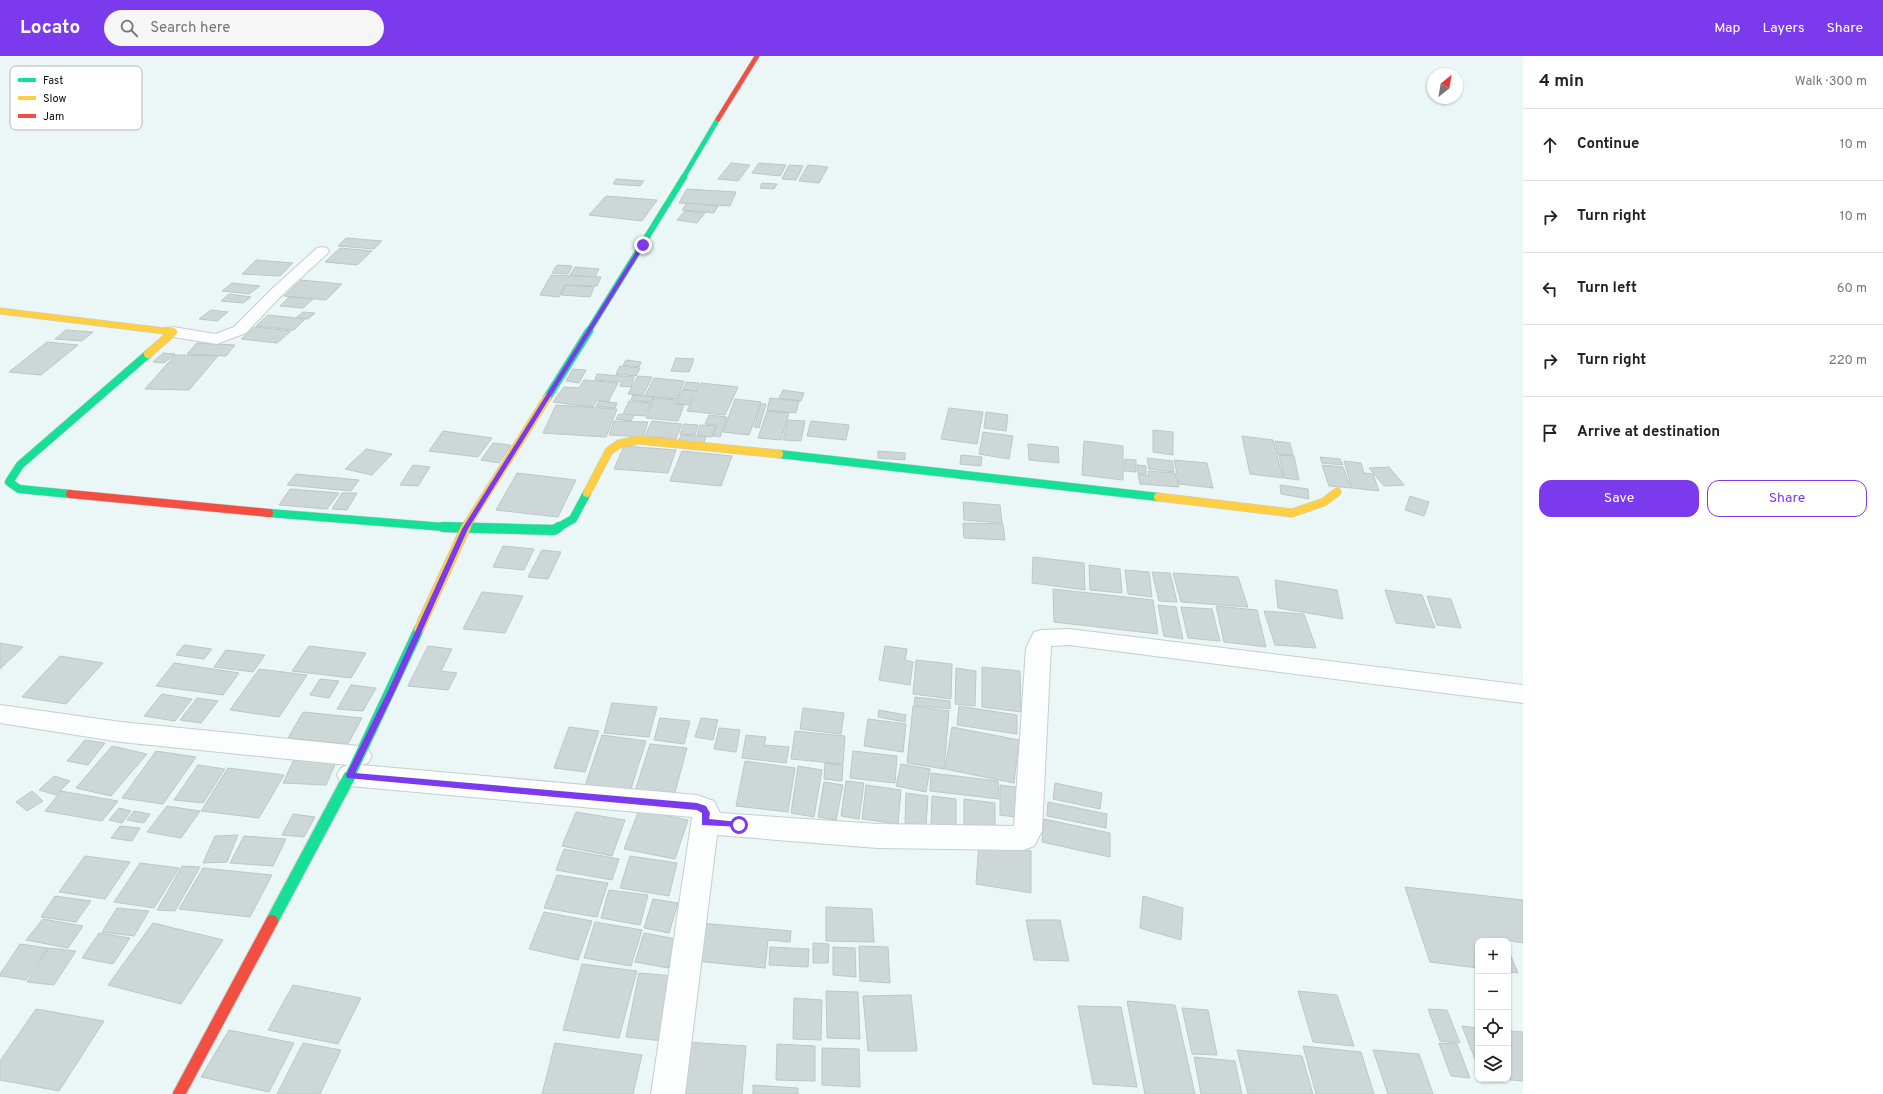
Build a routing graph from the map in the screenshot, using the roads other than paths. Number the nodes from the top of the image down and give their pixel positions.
1 (757, 56) edge
2 (322, 252) dead end
3 (0, 311) edge
4 (173, 332) junction
5 (1337, 492) dead end
6 (465, 529) junction
7 (1523, 694) edge
8 (0, 714) edge
9 (355, 766) junction
10 (705, 822) junction
11 (179, 1094) edge
12 (668, 1094) edge

1 - 6 street
2 - 4 street
3 - 4 street
4 - 6 street
5 - 6 street
6 - 9 street
7 - 10 street
8 - 9 street
9 - 10 street
9 - 11 street
10 - 12 street

